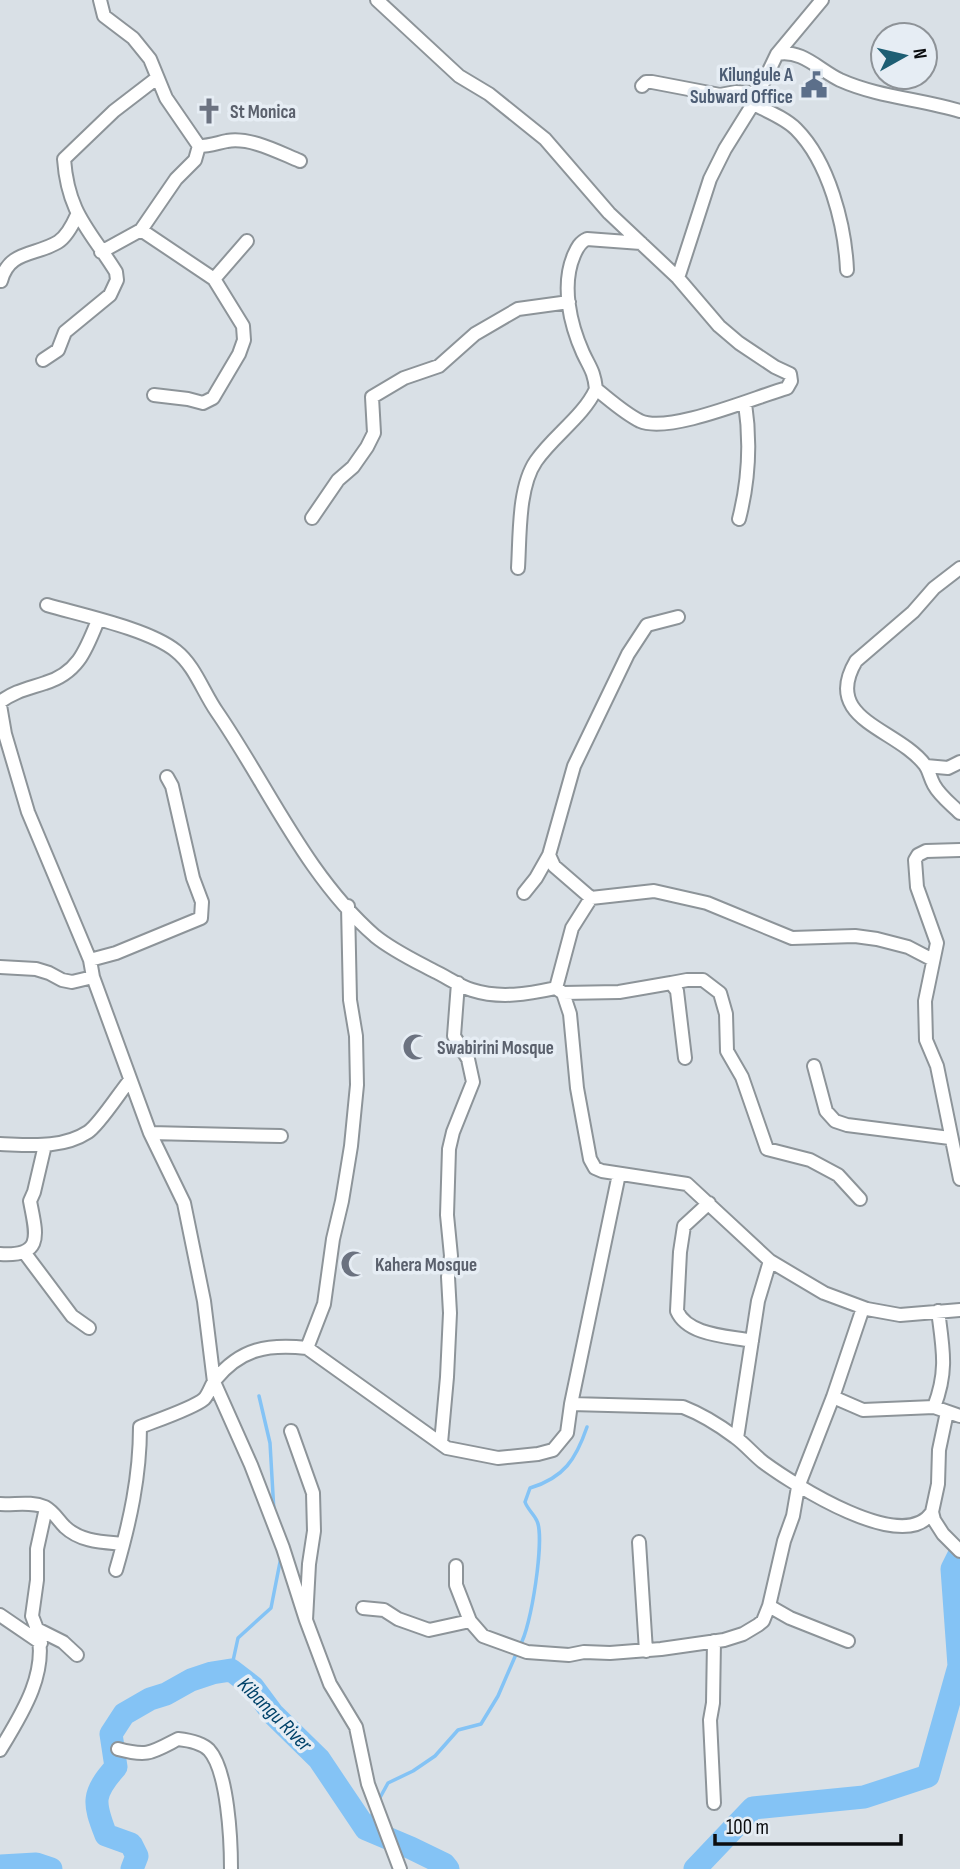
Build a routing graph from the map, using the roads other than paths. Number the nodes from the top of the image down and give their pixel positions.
1 (100, 0) edge
2 (377, 0) edge
3 (822, 0) edge
4 (777, 54) junction
5 (156, 78) junction
6 (642, 86) dead end
7 (755, 99) junction
8 (960, 111) edge
9 (199, 146) junction
10 (300, 161) dead end
11 (77, 215) junction
12 (141, 230) junction
13 (247, 241) dead end
14 (641, 243) junction
15 (101, 252) junction
16 (847, 270) dead end
17 (678, 278) junction
18 (214, 279) junction
19 (1, 281) edge
20 (569, 302) junction
21 (43, 360) dead end
22 (596, 389) junction
23 (154, 395) dead end
24 (745, 403) junction
25 (313, 519) dead end
26 (739, 519) dead end
27 (517, 568) dead end
28 (960, 568) edge
29 (47, 605) dead end
30 (678, 617) dead end
31 (98, 620) junction
32 (0, 704) edge
33 (960, 762) edge
34 (926, 766) junction
35 (167, 776) dead end
36 (960, 813) edge
37 (960, 850) edge
38 (549, 855) junction
39 (524, 893) dead end
40 (591, 898) junction
41 (348, 906) junction
42 (90, 960) junction
43 (933, 960) junction
44 (0, 967) edge
45 (93, 977) junction
46 (458, 983) junction
47 (671, 983) junction
48 (559, 991) junction
49 (685, 1058) dead end
50 (814, 1066) dead end
51 (130, 1080) junction
52 (150, 1133) junction
53 (281, 1136) dead end
54 (950, 1138) junction
55 (0, 1144) edge
56 (46, 1145) junction
57 (619, 1174) junction
58 (960, 1179) edge
59 (860, 1199) dead end
60 (709, 1203) junction
61 (24, 1252) junction
62 (0, 1254) edge
63 (770, 1261) junction
64 (863, 1308) junction
65 (960, 1310) edge
66 (938, 1311) junction
67 (89, 1328) dead end
68 (752, 1341) junction
69 (307, 1348) junction
70 (214, 1382) junction
71 (833, 1397) junction
72 (571, 1404) junction
73 (940, 1410) junction
74 (960, 1416) edge
75 (291, 1431) dead end
76 (737, 1438) junction
77 (441, 1443) junction
78 (798, 1487) junction
79 (0, 1504) edge
80 (46, 1508) junction
81 (932, 1511) junction
82 (639, 1542) dead end
83 (123, 1544) junction
84 (960, 1551) edge
85 (456, 1566) dead end
86 (116, 1570) dead end
87 (769, 1606) junction
88 (363, 1608) dead end
89 (0, 1615) edge
90 (306, 1620) junction
91 (470, 1621) junction
92 (37, 1629) junction
93 (714, 1641) junction
94 (848, 1641) dead end
95 (41, 1643) junction
96 (646, 1651) junction
97 (78, 1655) dead end
98 (118, 1749) dead end
99 (0, 1750) edge
100 (714, 1803) dead end
101 (231, 1869) edge
102 (400, 1869) edge

1 - 5 street
2 - 14 street
3 - 4 street
4 - 7 street
4 - 8 street
5 - 9 street
5 - 11 street
6 - 7 street
7 - 16 street
7 - 17 street
9 - 10 street
9 - 12 street
11 - 15 street
11 - 19 street
12 - 15 street
12 - 18 street
13 - 18 street
14 - 17 street
14 - 20 street
15 - 21 street
17 - 24 street
18 - 23 street
20 - 22 street
20 - 25 street
22 - 24 street
22 - 27 street
24 - 26 street
28 - 34 street
29 - 31 street
30 - 38 street
31 - 32 street
31 - 41 street
32 - 42 street
33 - 34 street
34 - 36 street
35 - 42 street
37 - 43 street
38 - 39 street
38 - 40 street
40 - 43 street
40 - 48 street
41 - 46 street
41 - 69 street
42 - 45 street
43 - 54 street
44 - 45 street
45 - 51 street
46 - 48 street
46 - 77 street
47 - 48 street
47 - 49 street
47 - 59 street
48 - 57 street
50 - 54 street
51 - 52 street
51 - 56 street
52 - 53 street
52 - 70 street
54 - 58 street
55 - 56 street
56 - 61 street
57 - 60 street
57 - 72 street
60 - 63 street
60 - 68 street
61 - 62 street
61 - 67 street
63 - 64 street
63 - 68 street
64 - 66 street
64 - 71 street
65 - 66 street
66 - 73 street
68 - 76 street
69 - 70 street
69 - 77 street
70 - 83 street
70 - 90 street
71 - 73 street
71 - 78 street
72 - 76 street
72 - 77 street
73 - 74 street
73 - 81 street
75 - 90 street
76 - 78 street
78 - 81 street
78 - 87 street
79 - 80 street
80 - 83 street
80 - 92 street
81 - 84 street
82 - 96 street
83 - 86 street
85 - 91 street
87 - 93 street
87 - 94 street
88 - 91 street
89 - 95 street
90 - 102 street
91 - 96 street
92 - 95 street
92 - 97 street
93 - 96 street
93 - 100 street
95 - 99 street
98 - 101 street

